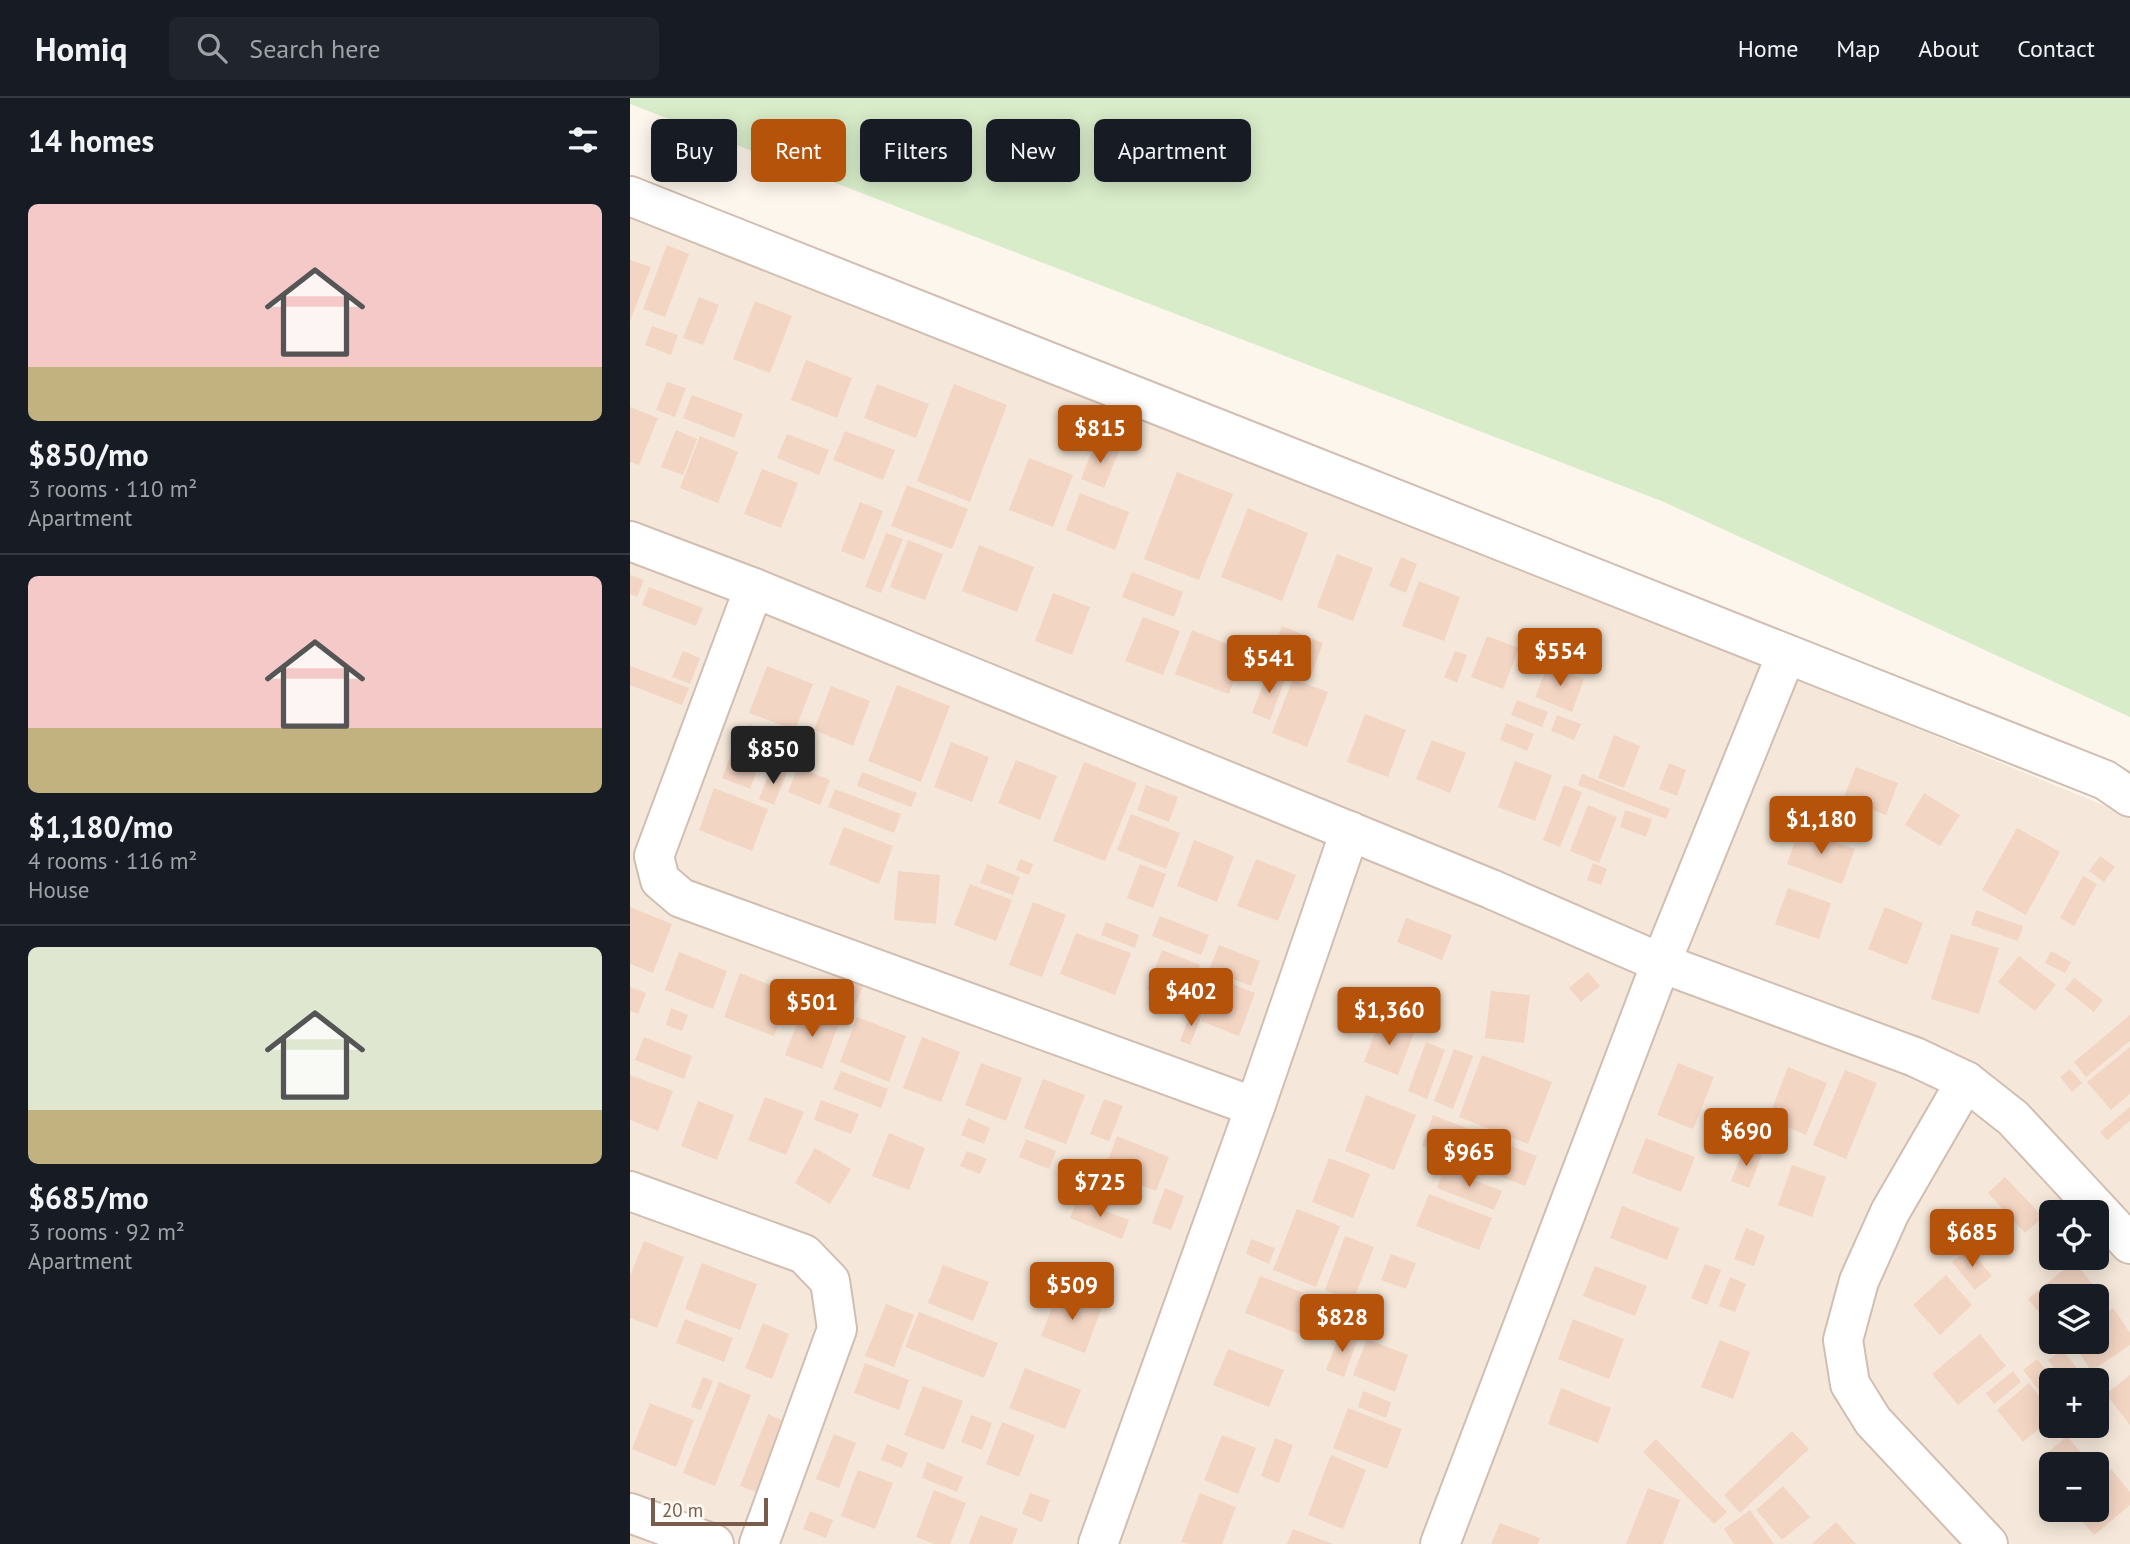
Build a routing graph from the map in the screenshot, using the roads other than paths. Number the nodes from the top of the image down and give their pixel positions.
1 (630, 196) edge
2 (630, 541) edge
3 (754, 588) junction
4 (1786, 655) junction
5 (2130, 797) edge
6 (1350, 831) junction
7 (1661, 963) junction
8 (1966, 1081) junction
9 (1255, 1107) junction
10 (630, 1191) edge
11 (2130, 1244) edge
12 (630, 1513) edge
13 (714, 1544) edge
14 (759, 1544) edge
15 (1098, 1544) edge
16 (1440, 1544) edge
17 (1988, 1544) edge

1 - 4 street
2 - 3 street
3 - 6 street
3 - 9 street
4 - 5 street
4 - 7 street
6 - 7 street
6 - 9 street
7 - 8 street
7 - 16 street
8 - 11 street
8 - 17 street
9 - 15 street
10 - 14 street
12 - 13 street

